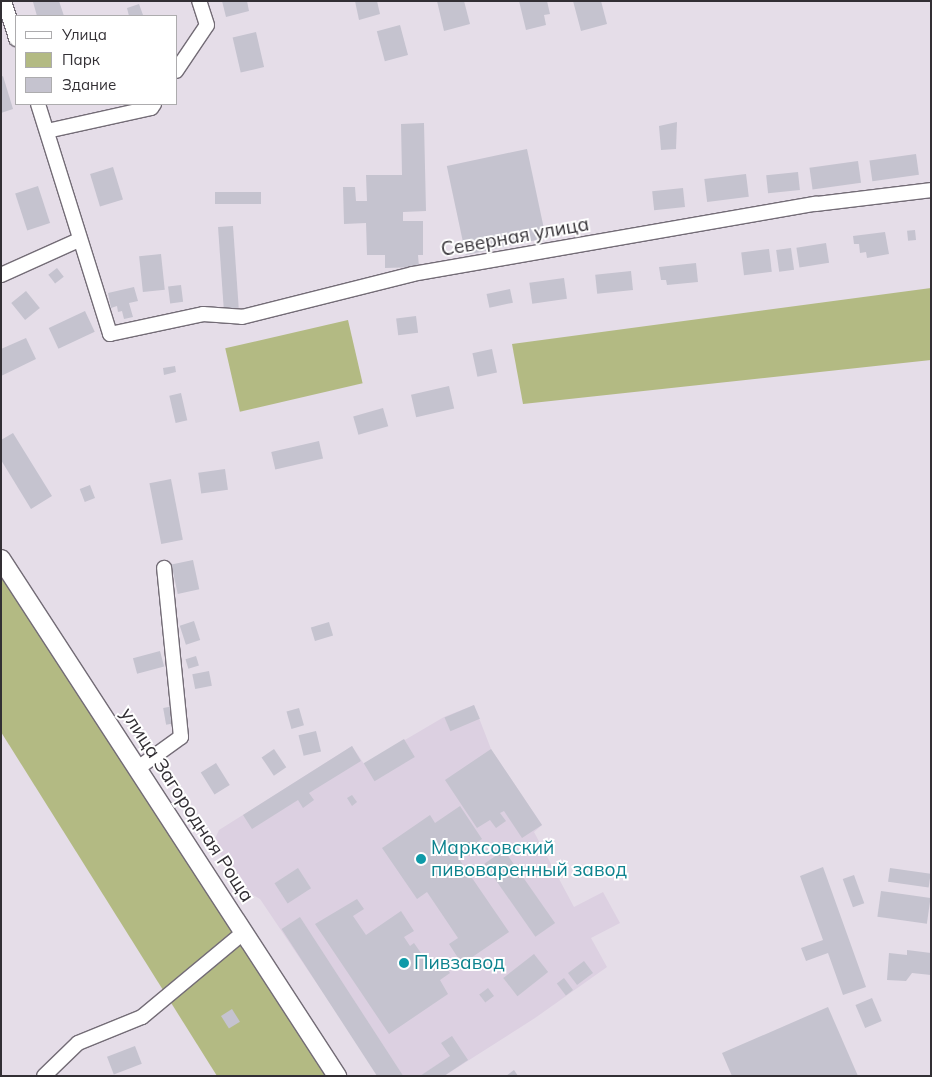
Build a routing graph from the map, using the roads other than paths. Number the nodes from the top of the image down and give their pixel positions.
1 (4, 1) edge
2 (199, 1) edge
3 (15, 36) edge
4 (178, 67) edge
5 (38, 105) edge
6 (153, 105) edge
7 (47, 131) junction
8 (931, 190) edge
9 (79, 240) junction
10 (1, 275) edge
11 (1, 559) edge
12 (164, 568) dead end
13 (138, 768) junction
14 (244, 932) junction
15 (44, 1076) edge
16 (337, 1076) edge

1 - 3 street
2 - 4 street
5 - 7 street
6 - 7 street
7 - 9 street
8 - 9 street, Северная улица
9 - 10 street
11 - 13 street, улица Загородная Роща
12 - 13 street
13 - 14 street, улица Загородная Роща
14 - 15 street
14 - 16 street, улица Загородная Роща

